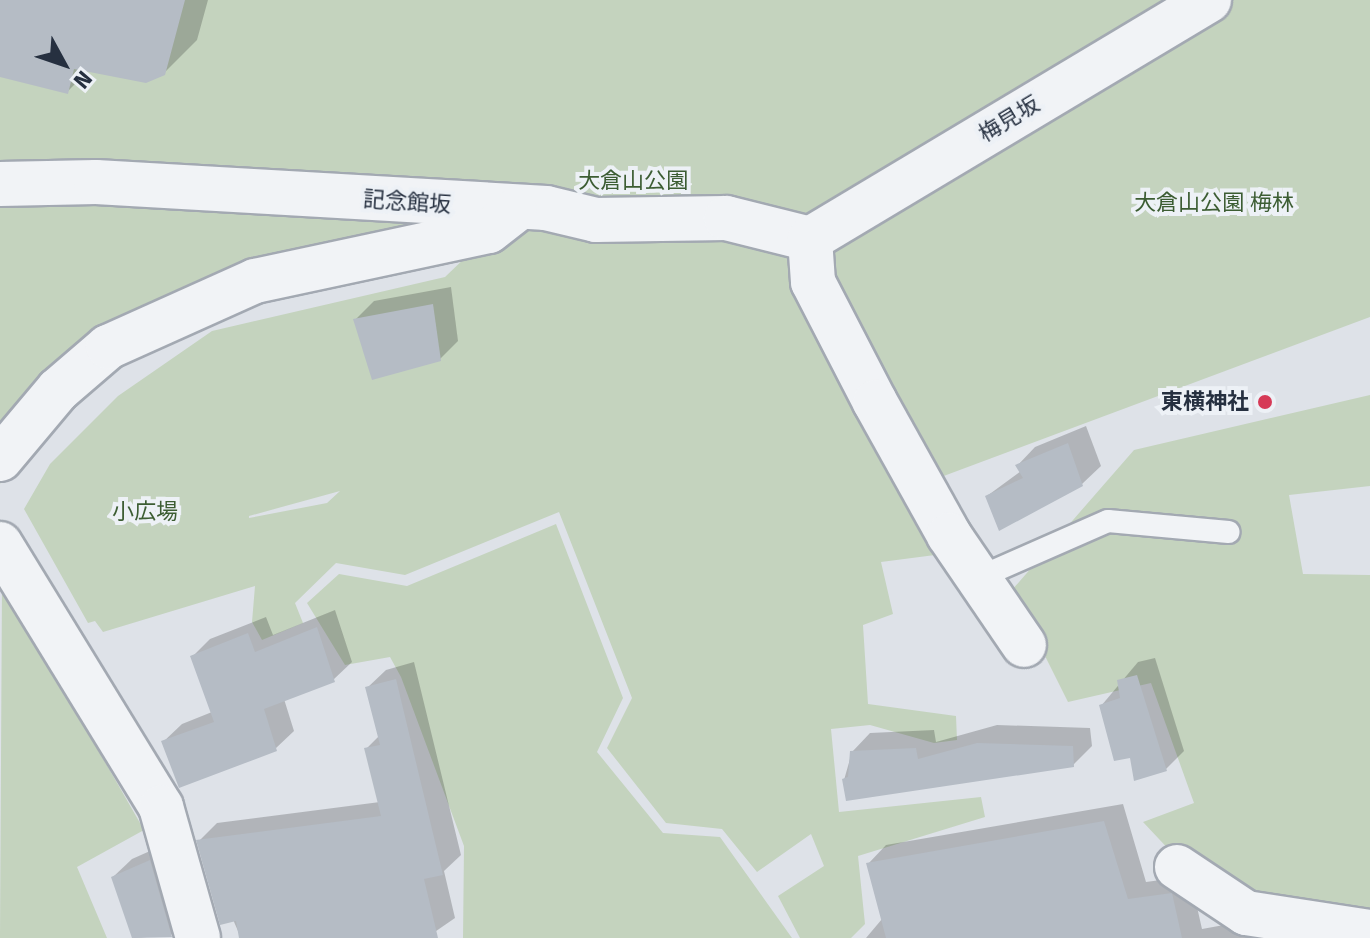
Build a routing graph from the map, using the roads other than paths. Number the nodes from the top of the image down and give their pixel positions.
1 (1209, 0) edge
2 (0, 184) edge
3 (517, 210) junction
4 (810, 239) junction
5 (0, 459) edge
6 (1229, 532) dead end
7 (0, 544) edge
8 (978, 578) junction
9 (1024, 645) dead end
10 (1177, 867) dead end
11 (1370, 932) edge
12 (198, 938) edge

1 - 4 street, 梅見坂
2 - 3 street, 記念館坂
3 - 4 street, 記念館坂
3 - 5 street
4 - 8 street
6 - 8 lane
7 - 12 street
8 - 9 street
10 - 11 street

